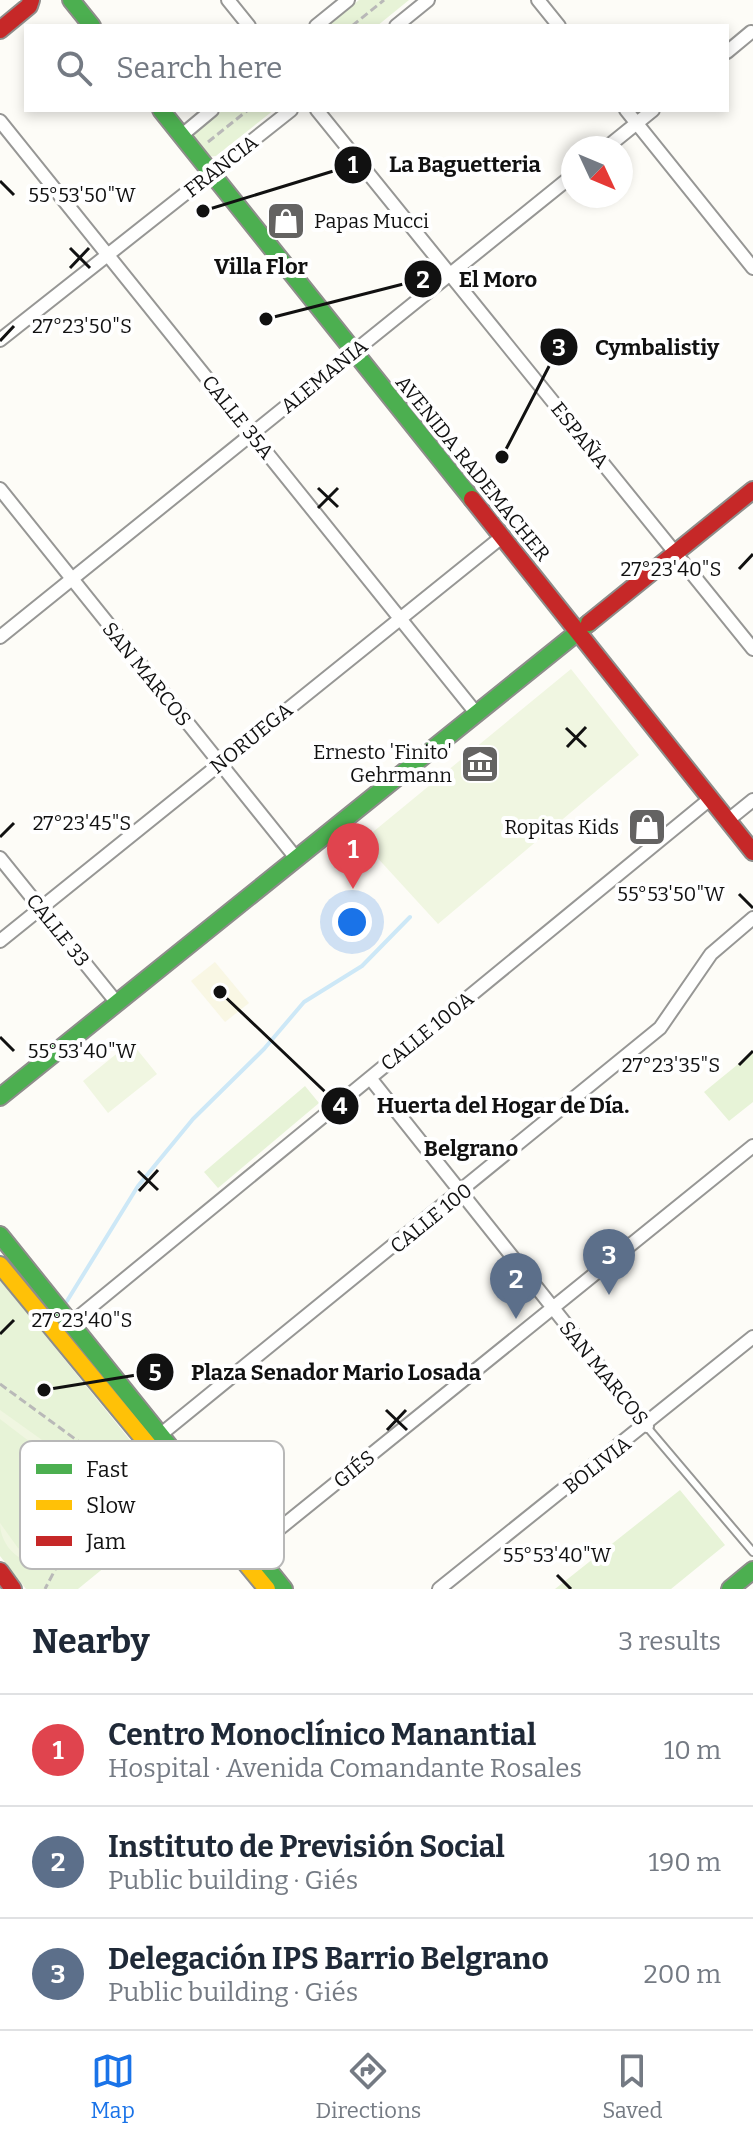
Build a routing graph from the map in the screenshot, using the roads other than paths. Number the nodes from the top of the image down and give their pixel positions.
1 (31, 0) edge
2 (71, 0) edge
3 (228, 0) edge
4 (348, 0) edge
5 (428, 0) edge
6 (538, 0) edge
7 (90, 24) edge
8 (247, 24) edge
9 (318, 24) edge
10 (398, 24) edge
11 (557, 24) edge
12 (0, 30) edge
13 (751, 32) edge
14 (729, 50) edge
15 (163, 112) edge
16 (210, 112) edge
17 (289, 112) edge
18 (319, 112) edge
19 (628, 112) edge
20 (651, 112) edge
21 (0, 121) edge
22 (637, 123) junction
23 (182, 135) junction
24 (621, 136) edge
25 (213, 173) junction
26 (561, 185) edge
27 (107, 254) junction
28 (753, 268) edge
29 (451, 273) junction
30 (0, 340) edge
31 (354, 352) junction
32 (252, 434) junction
33 (0, 489) edge
34 (753, 490) edge
35 (503, 536) junction
36 (675, 553) junction
37 (71, 579) junction
38 (401, 618) junction
39 (578, 631) junction
40 (0, 637) edge
41 (753, 649) edge
42 (476, 713) junction
43 (220, 763) junction
44 (710, 799) junction
45 (753, 800) edge
46 (727, 821) junction
47 (753, 852) edge
48 (0, 858) edge
49 (296, 858) junction
50 (40, 908) junction
51 (753, 918) edge
52 (0, 941) edge
53 (117, 1003) junction
54 (370, 1078) junction
55 (0, 1097) edge
56 (753, 1146) edge
57 (461, 1194) junction
58 (0, 1235) edge
59 (0, 1265) edge
60 (552, 1308) junction
61 (70, 1324) junction
62 (753, 1337) edge
63 (647, 1426) junction
64 (160, 1435) junction
65 (145, 1441) edge
66 (165, 1441) edge
67 (284, 1525) edge
68 (753, 1552) edge
69 (251, 1569) edge
70 (268, 1569) edge
71 (753, 1570) edge
72 (0, 1571) edge
73 (13, 1589) edge
74 (267, 1589) edge
75 (284, 1589) edge
76 (439, 1589) edge
77 (730, 1589) edge

1 - 12 main road
2 - 7 main road
3 - 8 street
4 - 9 street
5 - 10 street
6 - 11 street
13 - 14 street
15 - 23 main road, AVENIDA RADEMACHER
16 - 23 street
17 - 25 street, FRANCIA
18 - 29 street, ESPAÑA
19 - 22 street
20 - 22 street
21 - 27 street, CALLE 35A
22 - 24 street
22 - 28 street
23 - 25 main road, AVENIDA RADEMACHER
25 - 27 street, FRANCIA
25 - 31 main road, AVENIDA RADEMACHER
26 - 29 street, ALEMANIA
27 - 30 street, FRANCIA
27 - 32 street, CALLE 35A
29 - 31 street, ALEMANIA
29 - 36 street, ESPAÑA
31 - 32 street, ALEMANIA
31 - 35 main road, AVENIDA RADEMACHER
32 - 37 street, ALEMANIA
32 - 38 street, CALLE 35A
33 - 37 street, SAN MARCOS
34 - 36 main road
35 - 38 street, NORUEGA
35 - 39 main road, AVENIDA RADEMACHER
36 - 39 main road
36 - 41 street, ESPAÑA
37 - 40 street, ALEMANIA
37 - 43 street, SAN MARCOS
38 - 42 street, CALLE 35A
38 - 43 street, NORUEGA
39 - 42 main road
39 - 44 main road, AVENIDA RADEMACHER
42 - 49 main road
43 - 49 street, SAN MARCOS
43 - 50 street, NORUEGA
44 - 46 main road, AVENIDA RADEMACHER
44 - 54 street, CALLE 100A
45 - 46 street
46 - 47 main road, AVENIDA RADEMACHER
48 - 50 street, CALLE 33
49 - 53 main road
50 - 52 street, NORUEGA
50 - 53 street, CALLE 33
51 - 57 street, CALLE 100
53 - 55 main road
54 - 57 street, SAN MARCOS
54 - 61 street, CALLE 100A
56 - 60 street, GIÉS
57 - 60 street, SAN MARCOS
57 - 64 street, CALLE 100
58 - 61 main road
59 - 65 main road
60 - 63 street, SAN MARCOS
60 - 67 street, GIÉS
61 - 64 main road
62 - 63 street, BOLIVIA
63 - 68 lane, SAN MARCOS
63 - 76 street, BOLIVIA
64 - 66 main road
69 - 74 main road
70 - 75 main road
71 - 77 main road
72 - 73 main road

